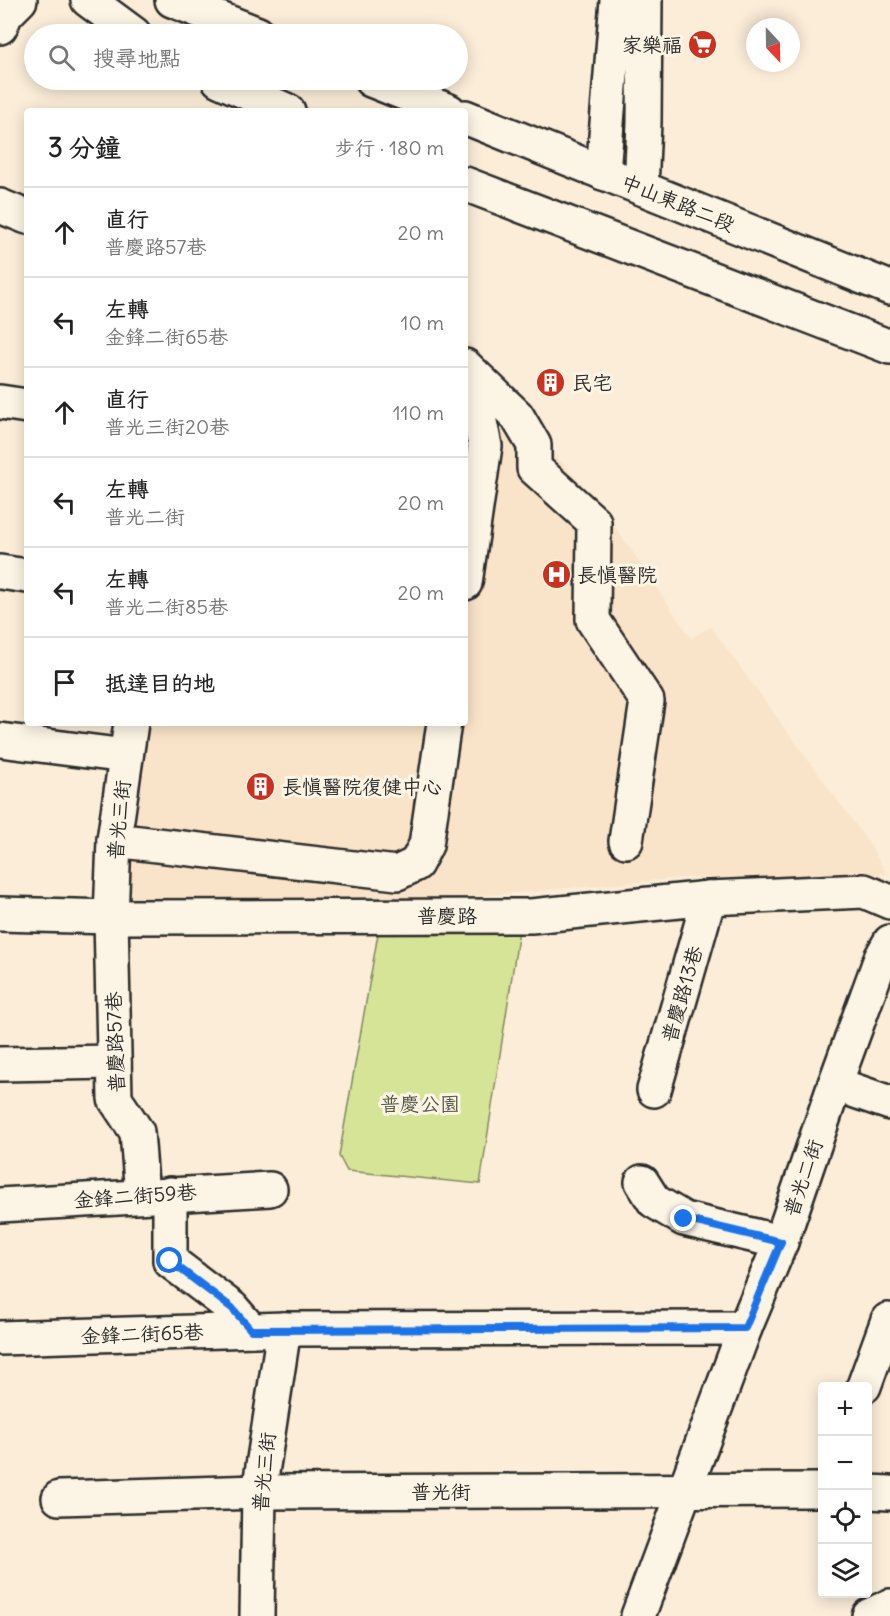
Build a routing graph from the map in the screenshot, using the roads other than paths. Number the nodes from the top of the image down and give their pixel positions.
1 (20, 0) edge
2 (88, 0) edge
3 (172, 0) edge
4 (617, 0) edge
5 (645, 0) edge
6 (120, 24) edge
7 (233, 24) edge
8 (0, 27) edge
9 (241, 90) edge
10 (396, 90) edge
11 (281, 108) edge
12 (441, 108) edge
13 (468, 118) edge
14 (603, 173) junction
15 (468, 185) edge
16 (641, 188) junction
17 (0, 206) edge
18 (24, 216) edge
19 (890, 288) edge
20 (890, 346) edge
21 (468, 369) edge
22 (468, 386) edge
23 (0, 402) edge
24 (24, 406) edge
25 (468, 562) edge
26 (0, 572) edge
27 (24, 576) edge
28 (131, 726) edge
29 (444, 726) edge
30 (0, 740) edge
31 (126, 756) junction
32 (114, 840) junction
33 (626, 841) dead end
34 (709, 898) junction
35 (890, 902) edge
36 (0, 914) edge
37 (111, 917) junction
38 (890, 942) edge
39 (114, 1062) junction
40 (0, 1064) edge
41 (835, 1084) junction
42 (654, 1090) dead end
43 (890, 1103) edge
44 (642, 1182) dead end
45 (270, 1189) dead end
46 (156, 1195) junction
47 (0, 1205) edge
48 (781, 1242) junction
49 (888, 1320) dead end
50 (745, 1328) junction
51 (284, 1329) junction
52 (251, 1330) junction
53 (0, 1338) edge
54 (865, 1382) edge
55 (818, 1490) edge
56 (684, 1491) junction
57 (259, 1492) junction
58 (872, 1492) edge
59 (890, 1493) edge
60 (59, 1498) dead end
61 (890, 1606) edge
62 (256, 1616) edge
63 (638, 1616) edge
64 (869, 1616) edge

1 - 8 main road
2 - 6 main road
3 - 7 main road
4 - 14 main road
5 - 16 main road
9 - 11 main road
10 - 12 main road
13 - 14 main road, 中山東路二段
14 - 16 main road, 中山東路二段
15 - 20 main road
16 - 19 main road, 中山東路二段
17 - 18 main road
21 - 33 main road
22 - 25 main road
23 - 24 main road
26 - 27 main road
28 - 31 main road, 普光三街
29 - 32 main road
30 - 31 main road
31 - 32 main road, 普光三街
32 - 37 main road, 普光三街
34 - 35 main road, 普慶路
34 - 37 main road, 普慶路
34 - 42 main road, 普慶路13巷
36 - 37 main road, 普慶路
37 - 39 main road, 普慶路57巷
38 - 41 main road, 普光二街
39 - 40 main road
39 - 46 main road, 普慶路57巷
41 - 43 main road
41 - 48 main road, 普光二街
44 - 48 main road
45 - 46 main road, 金鋒二街59巷
46 - 47 main road, 金鋒二街59巷
46 - 52 main road, 普慶路57巷
48 - 50 main road, 普光二街
49 - 54 main road
50 - 51 main road, 金鋒二街65巷
50 - 56 main road, 普光二街
51 - 52 main road, 金鋒二街65巷
51 - 57 main road, 普光三街
52 - 53 main road, 金鋒二街65巷
55 - 56 main road, 普光街
56 - 57 main road, 普光街
56 - 63 main road, 普光二街
57 - 60 main road, 普光街
57 - 62 main road, 普光三街
58 - 59 main road
61 - 64 main road

